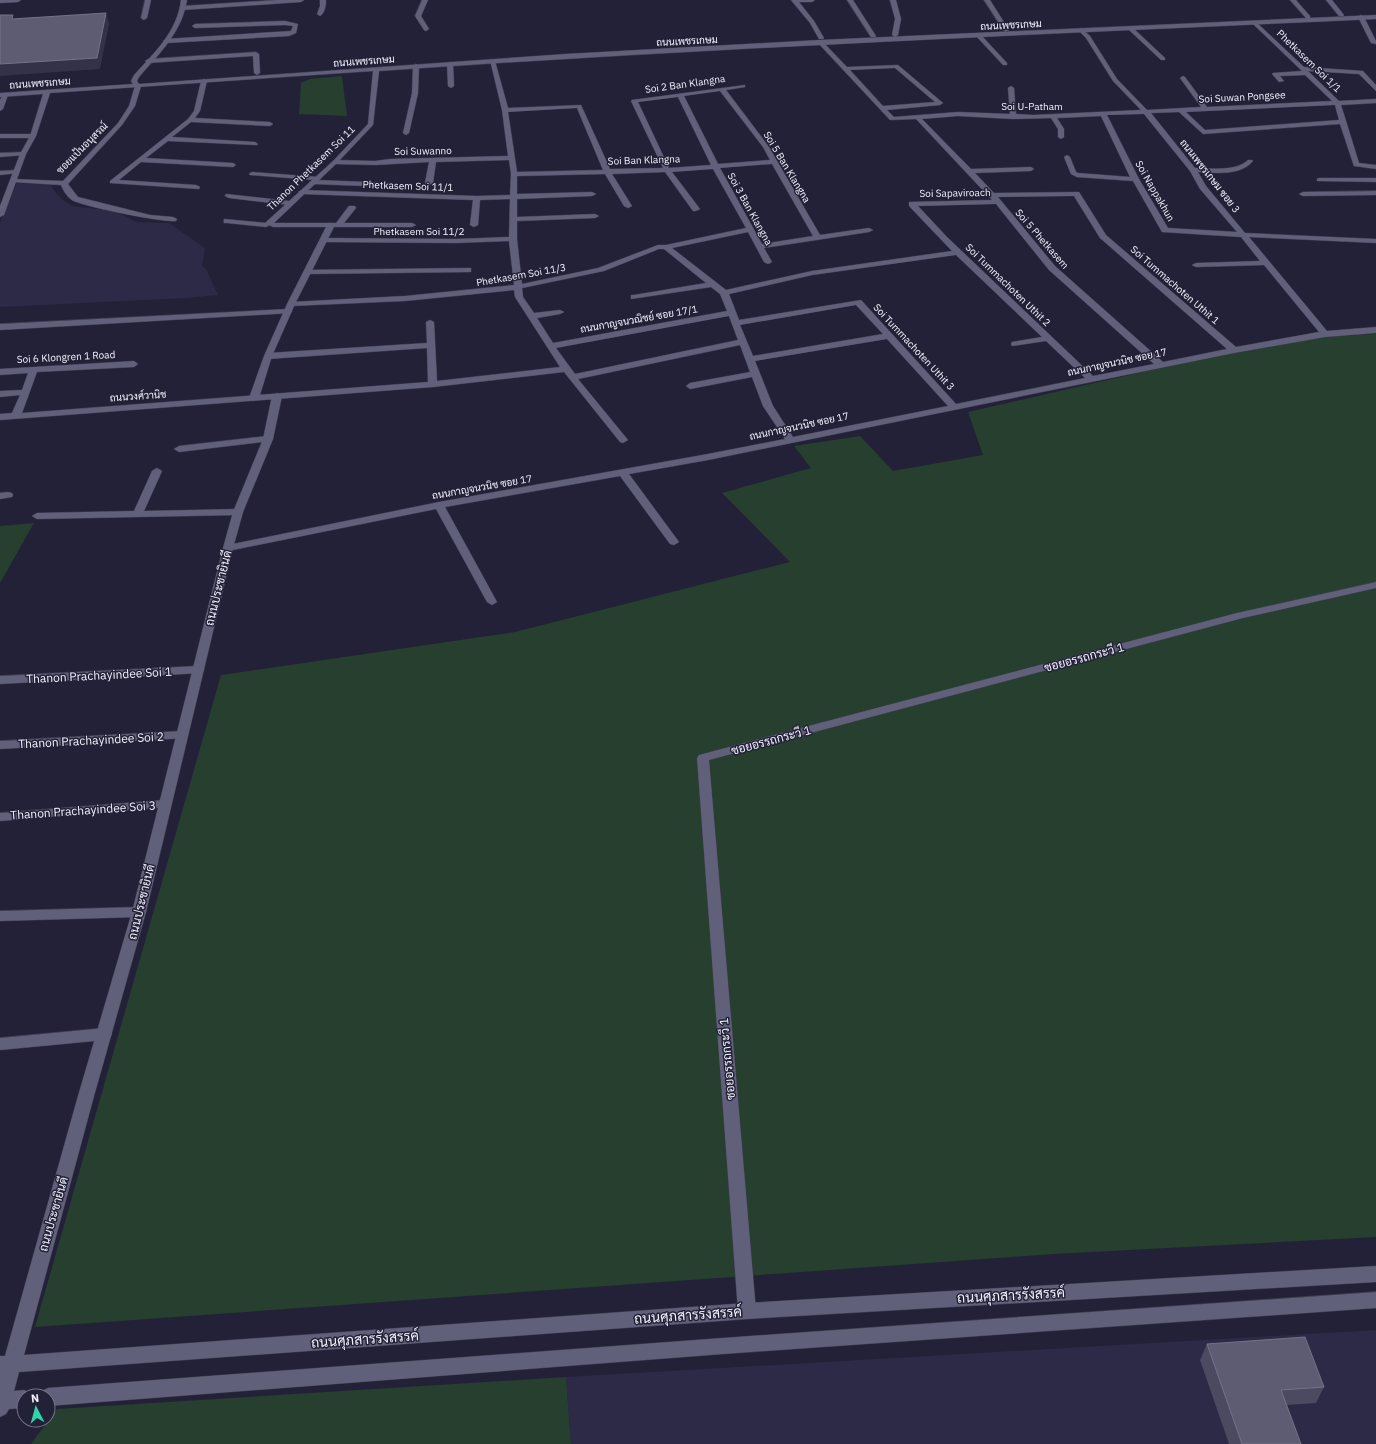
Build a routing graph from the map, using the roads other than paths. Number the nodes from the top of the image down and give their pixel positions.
1 (18, 0) edge
2 (148, 0) edge
3 (184, 0) edge
4 (301, 0) edge
5 (323, 0) edge
6 (425, 0) edge
7 (794, 0) edge
8 (812, 0) edge
9 (850, 0) edge
10 (893, 0) edge
11 (987, 0) edge
12 (1293, 0) edge
13 (1329, 0) edge
14 (0, 1) edge
15 (183, 8) junction
16 (1376, 13) edge
17 (320, 14) dead end
18 (1342, 15) junction
19 (1308, 17) junction
20 (1376, 17) edge
21 (144, 18) dead end
22 (1361, 18) junction
23 (1279, 20) junction
24 (1255, 23) junction
25 (195, 26) dead end
26 (1104, 27) junction
27 (1130, 28) junction
28 (426, 29) dead end
29 (1006, 30) junction
30 (1081, 30) junction
31 (873, 36) junction
32 (895, 36) junction
33 (979, 36) junction
34 (820, 40) junction
35 (166, 41) junction
36 (1374, 43) dead end
37 (565, 54) junction
38 (1162, 59) dead end
39 (148, 61) junction
40 (492, 61) junction
41 (450, 64) junction
42 (1005, 64) dead end
43 (416, 66) junction
44 (844, 69) junction
45 (376, 70) junction
46 (1306, 71) junction
47 (257, 73) junction
48 (1183, 78) dead end
49 (204, 81) junction
50 (1281, 81) dead end
51 (1374, 83) edge
52 (136, 84) junction
53 (451, 86) dead end
54 (744, 86) dead end
55 (1010, 88) dead end
56 (722, 89) junction
57 (1376, 90) edge
58 (47, 92) junction
59 (2, 93) edge
60 (680, 94) junction
61 (1376, 101) edge
62 (1337, 102) junction
63 (883, 108) junction
64 (0, 109) edge
65 (1205, 109) junction
66 (505, 110) junction
67 (1181, 111) junction
68 (1147, 113) junction
69 (1104, 114) junction
70 (1053, 116) junction
71 (1013, 117) junction
72 (918, 118) junction
73 (190, 120) junction
74 (1343, 122) junction
75 (270, 124) dead end
76 (406, 133) dead end
77 (0, 136) edge
78 (33, 136) junction
79 (1061, 136) dead end
80 (166, 139) junction
81 (30, 143) junction
82 (15, 144) dead end
83 (255, 144) dead end
84 (22, 154) junction
85 (0, 155) edge
86 (1067, 157) dead end
87 (512, 158) junction
88 (138, 160) junction
89 (433, 161) junction
90 (1250, 161) dead end
91 (335, 162) junction
92 (774, 162) junction
93 (232, 165) dead end
94 (715, 166) junction
95 (1031, 169) dead end
96 (1375, 169) edge
97 (667, 170) junction
98 (1193, 170) junction
99 (606, 171) junction
100 (970, 171) junction
101 (17, 172) junction
102 (0, 173) edge
103 (252, 174) dead end
104 (514, 174) junction
105 (1135, 179) junction
106 (315, 180) junction
107 (1319, 180) dead end
108 (1376, 180) edge
109 (14, 181) junction
110 (65, 183) junction
111 (429, 183) dead end
112 (392, 185) dead end
113 (196, 187) dead end
114 (302, 192) junction
115 (1376, 193) edge
116 (592, 194) dead end
117 (1303, 194) dead end
118 (992, 195) junction
119 (229, 196) dead end
120 (477, 198) junction
121 (514, 198) junction
122 (997, 202) junction
123 (289, 203) junction
124 (912, 204) joint
125 (628, 206) dead end
126 (352, 208) dead end
127 (696, 209) dead end
128 (0, 215) edge
129 (595, 216) dead end
130 (173, 219) dead end
131 (514, 219) junction
132 (227, 221) dead end
133 (267, 225) junction
134 (334, 225) junction
135 (412, 225) dead end
136 (474, 225) dead end
137 (749, 230) junction
138 (869, 230) dead end
139 (1244, 236) junction
140 (818, 238) junction
141 (513, 239) junction
142 (324, 240) junction
143 (1376, 241) edge
144 (666, 247) junction
145 (759, 247) junction
146 (958, 252) junction
147 (768, 262) dead end
148 (1266, 263) junction
149 (1196, 264) dead end
150 (468, 270) dead end
151 (307, 272) junction
152 (713, 284) junction
153 (517, 286) junction
154 (724, 293) junction
155 (634, 297) dead end
156 (289, 307) junction
157 (560, 312) dead end
158 (731, 313) junction
159 (531, 316) junction
160 (430, 322) dead end
161 (735, 323) junction
162 (0, 327) edge
163 (1376, 330) edge
164 (1325, 334) junction
165 (889, 336) junction
166 (1048, 338) junction
167 (742, 342) junction
168 (1015, 344) dead end
169 (431, 345) junction
170 (551, 346) junction
171 (1234, 350) junction
172 (268, 356) junction
173 (750, 359) junction
174 (134, 364) dead end
175 (1160, 364) junction
176 (566, 369) junction
177 (34, 370) junction
178 (0, 372) edge
179 (755, 374) junction
180 (573, 377) junction
181 (1091, 379) junction
182 (433, 384) junction
183 (690, 386) dead end
184 (25, 392) junction
185 (0, 394) edge
186 (277, 396) junction
187 (254, 398) junction
188 (953, 406) junction
189 (16, 416) junction
190 (0, 417) edge
191 (268, 439) junction
192 (790, 439) junction
193 (623, 440) dead end
194 (179, 448) dead end
195 (156, 471) dead end
196 (623, 473) junction
197 (439, 505) junction
198 (238, 512) junction
199 (138, 514) junction
200 (37, 516) dead end
201 (674, 542) dead end
202 (228, 548) junction
203 (1376, 586) edge
204 (492, 602) dead end
205 (198, 670) junction
206 (0, 680) edge
207 (182, 734) junction
208 (0, 745) edge
209 (165, 804) junction
210 (0, 816) edge
211 (139, 912) junction
212 (0, 916) edge
213 (105, 1034) junction
214 (0, 1044) edge
215 (1376, 1274) edge
216 (1376, 1300) edge
217 (747, 1311) junction
218 (6, 1365) edge
219 (56, 1396) edge
220 (16, 1400) edge
221 (0, 1403) edge

1 - 14 street
2 - 21 street
3 - 15 street, ซอยแป้นอนุสรณ์
4 - 15 street
5 - 17 street
6 - 28 street
7 - 8 street
7 - 34 street
9 - 31 street
10 - 32 street
11 - 29 street
12 - 19 street
13 - 18 street
15 - 35 street, ซอยแป้นอนุสรณ์
16 - 18 street, ถนนเพชรเกษม
18 - 19 street, ถนนเพชรเกษม
19 - 23 street, ถนนเพชรเกษม
20 - 22 street, ถนนเพชรเกษม
22 - 23 street, ถนนเพชรเกษม
22 - 36 street
23 - 24 street, ถนนเพชรเกษม
23 - 26 street, ถนนเพชรเกษม
24 - 27 street, ถนนเพชรเกษม
24 - 46 street, Phetkasem Soi 1/1
25 - 35 street
26 - 27 street, ถนนเพชรเกษม
26 - 29 street, ถนนเพชรเกษม
26 - 30 street, ถนนเพชรเกษม
27 - 38 street
29 - 32 street, ถนนเพชรเกษม
30 - 33 street, ถนนเพชรเกษม
30 - 68 street, ถนนเพชรเกษม ซอย 3
31 - 32 street, ถนนเพชรเกษม
31 - 34 street, ถนนเพชรเกษม
33 - 34 street, ถนนเพชรเกษม
33 - 42 street
34 - 37 street, ถนนเพชรเกษม
34 - 44 street
35 - 39 street, ซอยแป้นอนุสรณ์
37 - 40 street, ถนนเพชรเกษม
37 - 47 street, ถนนเพชรเกษม
39 - 47 street
39 - 52 street, ซอยแป้นอนุสรณ์
40 - 41 street, ถนนเพชรเกษม
40 - 66 street
41 - 43 street, ถนนเพชรเกษม
41 - 53 street
43 - 45 street, ถนนเพชรเกษม
43 - 76 street
44 - 63 street
44 - 63 street
45 - 49 street, ถนนเพชรเกษม
45 - 91 street, Thanon Phetkasem Soi 11
46 - 50 street
46 - 51 street
46 - 62 street, Phetkasem Soi 1/1
47 - 52 street, ถนนเพชรเกษม
48 - 65 street
49 - 52 street, ถนนเพชรเกษม
49 - 73 street
51 - 57 street
52 - 58 street, ถนนเพชรเกษม
52 - 59 street, ถนนเพชรเกษม
52 - 110 street, ซอยแป้นอนุสรณ์
54 - 56 street, Soi 2 Ban Klangna
55 - 71 street
56 - 60 street, Soi 2 Ban Klangna
56 - 92 street, Soi 5 Ban Klangna
58 - 59 street, ถนนเพชรเกษม
58 - 78 street
59 - 64 street
60 - 94 street, Soi 3 Ban Klangna
60 - 97 street, Soi 2 Ban Klangna
61 - 62 street, Soi Suwan Pongsee
62 - 65 street, Soi Suwan Pongsee
62 - 74 street, Phetkasem Soi 1/1
63 - 72 street, Soi U-Patham
65 - 67 street, Soi Suwan Pongsee
66 - 87 street
66 - 99 street
67 - 68 street, Soi Suwan Pongsee
67 - 74 street
68 - 69 street, Soi U-Patham
68 - 98 street, ถนนเพชรเกษม ซอย 3
69 - 70 street, Soi U-Patham
69 - 105 street, Soi Nappakhun
70 - 71 street, Soi U-Patham
70 - 79 street
71 - 72 street, Soi U-Patham
72 - 100 street, Soi 5 Phetkasem
73 - 75 street
73 - 80 street
74 - 96 street, Phetkasem Soi 1/1
77 - 78 street
78 - 81 street
80 - 83 street
80 - 88 street
81 - 82 street
81 - 84 street
84 - 85 street
84 - 101 street
86 - 105 street
87 - 89 street, Soi Suwanno
87 - 104 street
88 - 93 street
88 - 113 street
89 - 91 street, Soi Suwanno
89 - 111 street
90 - 98 street
91 - 106 street, Thanon Phetkasem Soi 11
92 - 94 street, Soi Ban Klangna
92 - 140 street, Soi 5 Ban Klangna
94 - 97 street, Soi Ban Klangna
94 - 137 street, Soi 3 Ban Klangna
95 - 100 street
97 - 99 street, Soi Ban Klangna
97 - 127 street, Soi 2 Ban Klangna
98 - 139 street, ถนนเพชรเกษม ซอย 3
99 - 104 street, Soi Ban Klangna
99 - 125 street
100 - 118 street, Soi 5 Phetkasem
101 - 102 street
101 - 109 street
103 - 106 street
104 - 121 street
105 - 139 street, Soi Nappakhun
106 - 112 street
106 - 114 street, Thanon Phetkasem Soi 11
107 - 108 street
109 - 110 street, ซอยแป้นอนุสรณ์
109 - 128 street
110 - 130 street
114 - 120 street, Phetkasem Soi 11/1
114 - 123 street, Thanon Phetkasem Soi 11
115 - 117 street
116 - 121 street, Phetkasem Soi 11/1
118 - 122 street, Soi 5 Phetkasem
118 - 171 street, Soi Tummachoten Uthit 1
119 - 123 street
120 - 121 street, Phetkasem Soi 11/1
120 - 136 street
121 - 131 street
122 - 124 street, Soi Sapaviroach
122 - 175 street, Soi 5 Phetkasem
123 - 133 street, Thanon Phetkasem Soi 11
124 - 146 street, Soi Tummachoten Uthit 2
126 - 134 street
129 - 131 street
131 - 141 street
132 - 133 street
133 - 134 street, Thanon Phetkasem Soi 11
134 - 135 street, Thanon Phetkasem Soi 11
134 - 142 street
137 - 144 street, Phetkasem Soi 11/3
137 - 145 street, Soi 3 Ban Klangna
138 - 140 street
139 - 143 street
139 - 148 street, ถนนเพชรเกษม ซอย 3
140 - 145 street
141 - 142 street, Phetkasem Soi 11/2
141 - 153 street
142 - 151 street
144 - 152 street
144 - 153 street, Phetkasem Soi 11/3
145 - 147 street, Soi 3 Ban Klangna
146 - 154 street
146 - 166 street, Soi Tummachoten Uthit 2
148 - 149 street
148 - 164 street, ถนนเพชรเกษม ซอย 3
150 - 151 street
151 - 156 street
152 - 154 street
152 - 155 street
153 - 156 street, Phetkasem Soi 11/3
153 - 159 street
154 - 158 street
156 - 162 street, Phetkasem Soi 11/3
156 - 172 street
157 - 159 street
158 - 161 street
158 - 170 street, ถนนกาญจนวณิชย์ ซอย 17/1
159 - 170 street
160 - 169 street
161 - 165 street, Soi Tummachoten Uthit 3
161 - 167 street
163 - 164 street, ถนนกาญจนวนิช ซอย 17
164 - 171 street, ถนนกาญจนวนิช ซอย 17
165 - 173 street
165 - 188 street, Soi Tummachoten Uthit 3
166 - 168 street
166 - 181 street, Soi Tummachoten Uthit 2
167 - 173 street
167 - 180 street
169 - 172 street
169 - 182 street
170 - 176 street
171 - 175 street, ถนนกาญจนวนิช ซอย 17
172 - 187 street
173 - 179 street
174 - 177 street, Soi 6 Klongren 1 Road
175 - 181 street, ถนนกาญจนวนิช ซอย 17
176 - 180 street
176 - 182 street, ถนนวงศ์วานิช
177 - 178 street, Soi 6 Klongren 1 Road
177 - 184 street
179 - 183 street
179 - 192 street
180 - 193 street
181 - 188 street, ถนนกาญจนวนิช ซอย 17
182 - 186 street, ถนนวงศ์วานิช
184 - 185 street
184 - 189 street
186 - 187 street, ถนนวงศ์วานิช
186 - 191 street, ถนนประชายินดี
187 - 189 street, ถนนวงศ์วานิช
188 - 192 street, ถนนกาญจนวนิช ซอย 17
189 - 190 street, ถนนวงศ์วานิช
191 - 194 street
191 - 198 street, ถนนประชายินดี
192 - 196 street, ถนนกาญจนวนิช ซอย 17
195 - 199 street
196 - 197 street, ถนนกาญจนวนิช ซอย 17
196 - 201 street
197 - 202 street, ถนนกาญจนวนิช ซอย 17
197 - 204 street
198 - 199 street
198 - 202 street, ถนนประชายินดี
199 - 200 street
202 - 205 street, ถนนประชายินดี
203 - 217 street, ซอยอรรถกระวี 1
205 - 206 street, Thanon Prachayindee Soi 1
205 - 207 street, ถนนประชายินดี
207 - 208 street, Thanon Prachayindee Soi 2
207 - 209 street, ถนนประชายินดี
209 - 210 street, Thanon Prachayindee Soi 3
209 - 211 street, ถนนประชายินดี
211 - 212 street
211 - 213 street, ถนนประชายินดี
213 - 214 street
213 - 218 street, ถนนประชายินดี
215 - 217 street, ถนนศุภสารรังสรรค์
216 - 219 street
217 - 218 street, ถนนศุภสารรังสรรค์
218 - 221 street, ถนนประชายินดี
220 - 221 street

